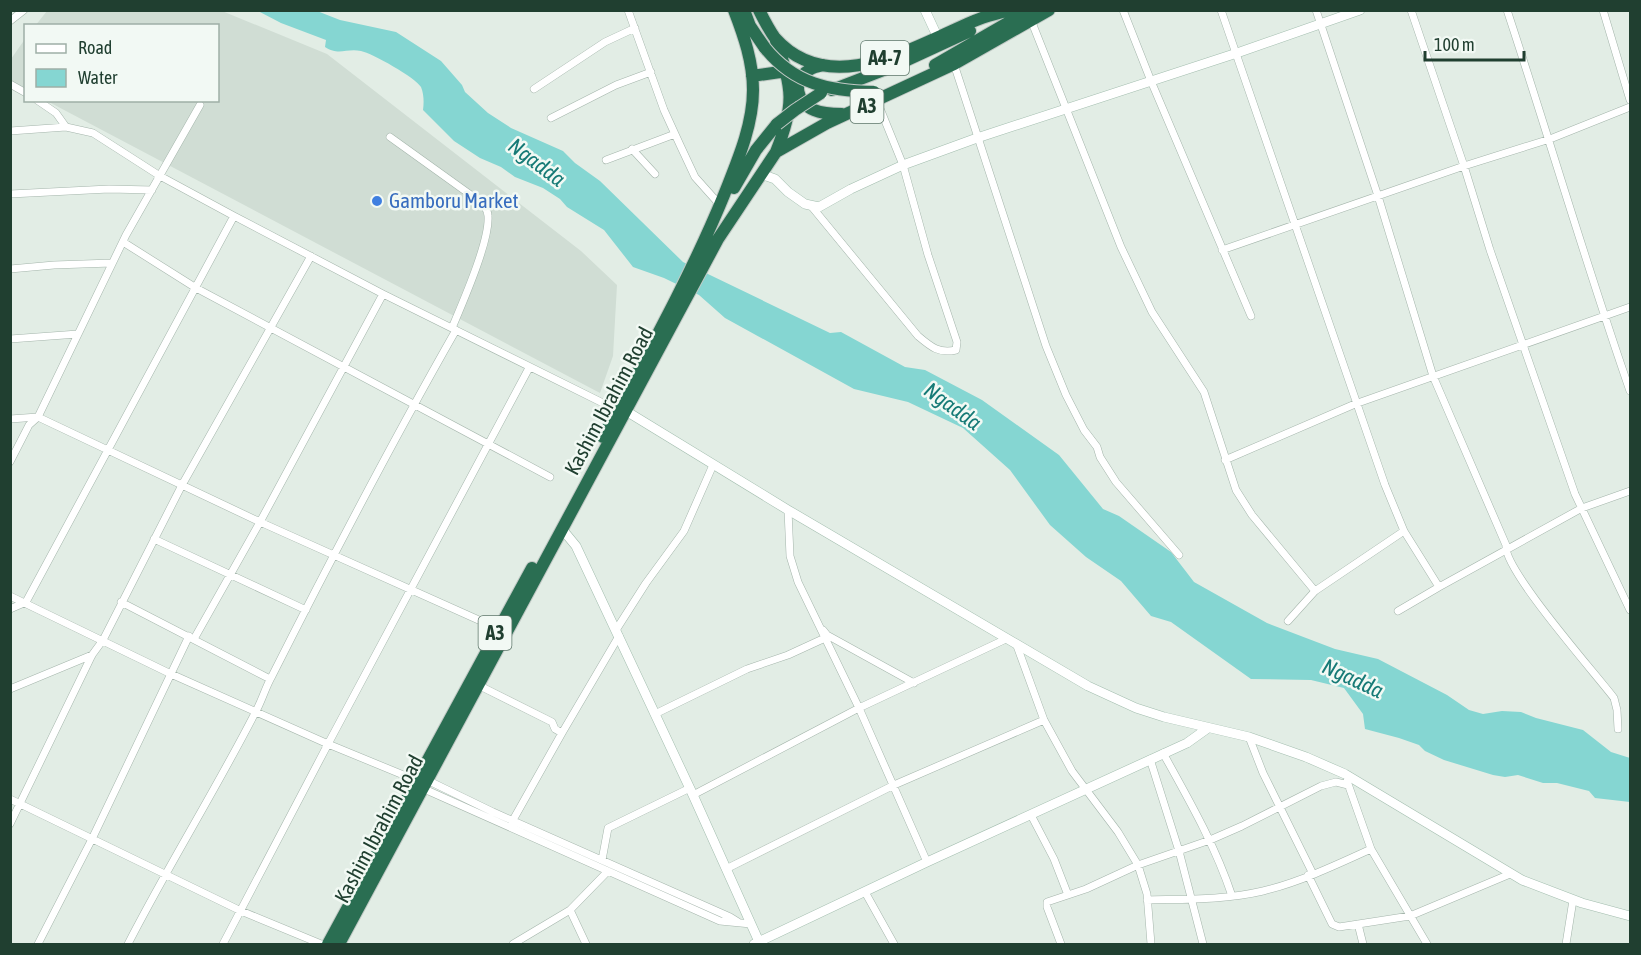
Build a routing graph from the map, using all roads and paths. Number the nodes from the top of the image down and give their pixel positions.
1 (24, 10) edge
2 (628, 10) edge
3 (734, 10) edge
4 (744, 10) edge
5 (759, 10) edge
6 (925, 10) edge
7 (1049, 10) edge
8 (1123, 10) edge
9 (1221, 10) edge
10 (1316, 10) edge
11 (1360, 10) edge
12 (1411, 10) edge
13 (1507, 10) edge
14 (1603, 10) edge
15 (1009, 11) edge
16 (1031, 15) edge
17 (10, 21) edge
18 (1321, 24) junction
19 (635, 28) junction
20 (771, 32) junction
21 (938, 38) junction
22 (1237, 54) junction
23 (954, 64) junction
24 (823, 65) junction
25 (787, 71) junction
26 (651, 72) junction
27 (752, 76) junction
28 (1151, 81) junction
29 (10, 84) edge
30 (534, 89) dead end
31 (24, 92) edge
32 (875, 96) junction
33 (1630, 100) edge
34 (40, 102) edge
35 (200, 105) dead end
36 (1630, 107) edge
37 (1067, 109) junction
38 (849, 113) junction
39 (551, 118) dead end
40 (66, 127) junction
41 (10, 131) edge
42 (675, 134) junction
43 (390, 137) dead end
44 (978, 138) junction
45 (1550, 139) junction
46 (632, 149) junction
47 (776, 152) junction
48 (606, 160) dead end
49 (903, 165) junction
50 (1464, 166) junction
51 (655, 174) dead end
52 (761, 174) junction
53 (160, 176) junction
54 (152, 190) junction
55 (10, 194) edge
56 (1378, 196) junction
57 (720, 205) junction
58 (812, 207) junction
59 (234, 216) junction
60 (1294, 224) junction
61 (713, 233) junction
62 (123, 242) junction
63 (1222, 250) junction
64 (311, 256) junction
65 (112, 263) junction
66 (10, 269) edge
67 (196, 288) junction
68 (383, 294) junction
69 (1630, 307) edge
70 (1251, 316) dead end
71 (1604, 316) junction
72 (271, 328) junction
73 (454, 329) junction
74 (78, 334) junction
75 (10, 339) edge
76 (1524, 344) junction
77 (343, 367) junction
78 (529, 368) junction
79 (1433, 376) junction
80 (1630, 391) edge
81 (414, 404) junction
82 (1355, 404) junction
83 (622, 411) junction
84 (38, 417) junction
85 (10, 419) edge
86 (489, 444) junction
87 (107, 449) junction
88 (1225, 460) junction
89 (10, 462) edge
90 (713, 465) junction
91 (550, 477) dead end
92 (182, 485) junction
93 (1630, 491) edge
94 (1582, 508) junction
95 (788, 510) junction
96 (260, 522) junction
97 (562, 529) junction
98 (1404, 531) junction
99 (154, 539) junction
100 (1505, 551) junction
101 (334, 555) junction
102 (1179, 555) dead end
103 (230, 574) junction
104 (1439, 587) junction
105 (411, 589) junction
106 (1315, 591) junction
107 (10, 596) edge
108 (26, 602) junction
109 (121, 602) junction
110 (10, 609) edge
111 (306, 610) junction
112 (1630, 610) edge
113 (1398, 611) dead end
114 (1288, 621) dead end
115 (821, 629) junction
116 (502, 631) junction
117 (617, 633) junction
118 (191, 637) junction
119 (825, 638) junction
120 (1006, 639) junction
121 (103, 640) junction
122 (1017, 646) junction
123 (92, 655) junction
124 (171, 674) junction
125 (270, 679) junction
126 (914, 683) junction
127 (478, 686) junction
128 (10, 690) edge
129 (859, 708) junction
130 (256, 711) junction
131 (655, 714) junction
132 (1044, 720) junction
133 (1208, 728) junction
134 (1617, 729) dead end
135 (562, 733) junction
136 (1249, 737) junction
137 (328, 744) junction
138 (1163, 753) junction
139 (1150, 759) junction
140 (1345, 774) junction
141 (422, 783) junction
142 (894, 784) junction
143 (1348, 785) junction
144 (1085, 789) junction
145 (692, 792) junction
146 (10, 799) edge
147 (21, 804) junction
148 (1280, 807) junction
149 (1030, 815) junction
150 (513, 820) junction
151 (10, 824) edge
152 (92, 839) junction
153 (1210, 840) junction
154 (1371, 849) junction
155 (1179, 851) junction
156 (602, 860) junction
157 (927, 862) junction
158 (1138, 865) junction
159 (726, 869) junction
160 (608, 871) junction
161 (164, 874) junction
162 (1310, 874) junction
163 (1510, 874) junction
164 (865, 892) junction
165 (1068, 895) junction
166 (1232, 896) junction
167 (1147, 900) junction
168 (1191, 900) junction
169 (1573, 900) junction
170 (570, 910) junction
171 (241, 911) junction
172 (1410, 916) junction
173 (1630, 916) edge
174 (741, 924) junction
175 (751, 924) junction
176 (1358, 924) junction
177 (758, 944) edge
178 (38, 945) edge
179 (128, 945) edge
180 (223, 945) edge
181 (321, 945) edge
182 (328, 945) edge
183 (339, 945) edge
184 (513, 945) edge
185 (586, 945) edge
186 (894, 945) edge
187 (1061, 945) edge
188 (1151, 945) edge
189 (1203, 945) edge
190 (1363, 945) edge
191 (1427, 945) edge
192 (1566, 945) edge

1 - 17 street
2 - 19 street
3 - 27 highway, Kashim Ibrahim Road / A3
4 - 32 highway, A3, bridge
5 - 20 highway
6 - 21 street
7 - 16 highway, Kashim Ibrahim Road / A3
8 - 28 street
9 - 22 street
10 - 18 street
11 - 18 street
12 - 50 street
13 - 45 street
14 - 33 street
15 - 21 highway, A4-7
15 - 61 highway, A4-7, bridge
16 - 23 highway, Kashim Ibrahim Road / A3
16 - 32 highway, A4-7
16 - 37 street
18 - 22 street
18 - 56 street
19 - 26 street
19 - 30 street
20 - 24 highway, A4-7
20 - 25 highway
21 - 24 highway, A4-7
22 - 28 street
22 - 60 street
23 - 32 highway, Kashim Ibrahim Road / A3
23 - 44 street
24 - 38 highway
25 - 27 highway
25 - 47 highway
26 - 39 street
26 - 42 street
27 - 57 highway, Kashim Ibrahim Road / A3
28 - 37 street
28 - 63 street
29 - 31 street
32 - 38 highway, Kashim Ibrahim Road / A3
32 - 49 street
34 - 40 street
35 - 53 street
36 - 45 street
37 - 44 street
37 - 88 street
38 - 47 highway, Kashim Ibrahim Road / A3
40 - 41 street
40 - 53 street
42 - 46 street
42 - 57 street
43 - 73 street
44 - 49 street
44 - 102 street
45 - 50 street
45 - 71 street
46 - 48 street
46 - 51 street
47 - 52 highway, Kashim Ibrahim Road / A3
49 - 58 street
49 - 58 street
50 - 56 street
50 - 76 street
52 - 58 street
52 - 61 highway, Kashim Ibrahim Road / A3
53 - 54 street
53 - 59 street
54 - 55 street
54 - 62 street
56 - 60 street
56 - 79 street
57 - 61 highway, Kashim Ibrahim Road / A3
59 - 64 street
59 - 67 street
60 - 63 street
60 - 82 street
61 - 83 highway, Kashim Ibrahim Road / A3
62 - 65 street
62 - 67 street
63 - 70 street
64 - 68 street
64 - 72 street
65 - 66 street
65 - 74 street
67 - 72 street
67 - 87 street
68 - 73 street
68 - 77 street
69 - 71 street
71 - 76 street
71 - 80 street
72 - 77 street
72 - 92 street
73 - 78 street
73 - 81 street
74 - 75 street
74 - 84 street
76 - 79 street
76 - 94 street
77 - 81 street
77 - 96 street
78 - 83 street
78 - 86 street
79 - 82 street
79 - 100 street
81 - 86 street
81 - 101 street
82 - 88 street
82 - 98 street
83 - 90 street
83 - 97 highway, Kashim Ibrahim Road / A3
83 - 116 highway, Kashim Ibrahim Road / A3
84 - 85 street
84 - 87 street
84 - 89 street
86 - 91 street
86 - 105 street
87 - 92 street
87 - 108 street
88 - 106 street
90 - 95 street
90 - 117 street
92 - 96 street
92 - 99 street
93 - 94 street
94 - 100 street
94 - 112 street
95 - 115 street
95 - 120 street
96 - 101 street
96 - 103 street
97 - 116 highway, Kashim Ibrahim Road / A3
97 - 117 street
98 - 104 street
98 - 106 street
99 - 103 street
99 - 109 street
100 - 104 street
100 - 134 street
101 - 105 street
101 - 111 street
103 - 111 street
103 - 118 street
104 - 113 street
105 - 116 street
105 - 137 street
106 - 114 street
107 - 108 street
108 - 110 street
108 - 121 street
109 - 118 street
109 - 121 street
111 - 125 street
115 - 119 street
115 - 126 street
116 - 127 highway, Kashim Ibrahim Road / A3
116 - 141 highway, Kashim Ibrahim Road / A3
117 - 131 street
117 - 135 street
118 - 124 street
118 - 125 street
119 - 129 street
119 - 131 street
120 - 122 street
120 - 126 street
121 - 123 street
121 - 124 street
122 - 132 street
122 - 133 street
123 - 128 street
123 - 147 street
124 - 130 street
124 - 152 street
125 - 130 street
126 - 129 street
127 - 135 street
127 - 141 highway, Kashim Ibrahim Road / A3
129 - 142 street
129 - 145 street
130 - 137 street
130 - 161 street
131 - 145 street
132 - 142 street
132 - 144 street
133 - 136 street
133 - 138 street
135 - 150 street
136 - 140 street
136 - 148 street
137 - 141 street
137 - 171 street
138 - 139 street
138 - 153 street
139 - 144 street
139 - 155 street
140 - 143 street
140 - 163 street
141 - 150 street
141 - 160 street
141 - 182 highway, Kashim Ibrahim Road / A3
141 - 183 highway, Kashim Ibrahim Road / A3
142 - 157 street
142 - 159 street
143 - 148 street
143 - 154 street
144 - 149 street
144 - 158 street
145 - 156 street
145 - 159 street
146 - 147 street
147 - 151 street
147 - 152 street
148 - 153 street
148 - 162 street
149 - 157 street
149 - 165 street
150 - 156 street
152 - 161 street
152 - 178 street
153 - 155 street
153 - 166 street
154 - 162 street
154 - 172 street
155 - 158 street
155 - 168 street
156 - 174 street
157 - 164 street
158 - 165 street
158 - 167 street
159 - 175 street
160 - 170 street
160 - 174 street
161 - 171 street
161 - 179 street
162 - 166 street
162 - 176 street
163 - 169 street
163 - 172 street
164 - 177 street
164 - 186 street
165 - 187 street
166 - 168 street
167 - 168 street
167 - 188 street
168 - 189 street
169 - 173 street
169 - 192 street
170 - 184 street
170 - 185 street
171 - 180 street
171 - 181 street
172 - 176 street
172 - 191 street
174 - 175 street
175 - 177 street
176 - 190 street

